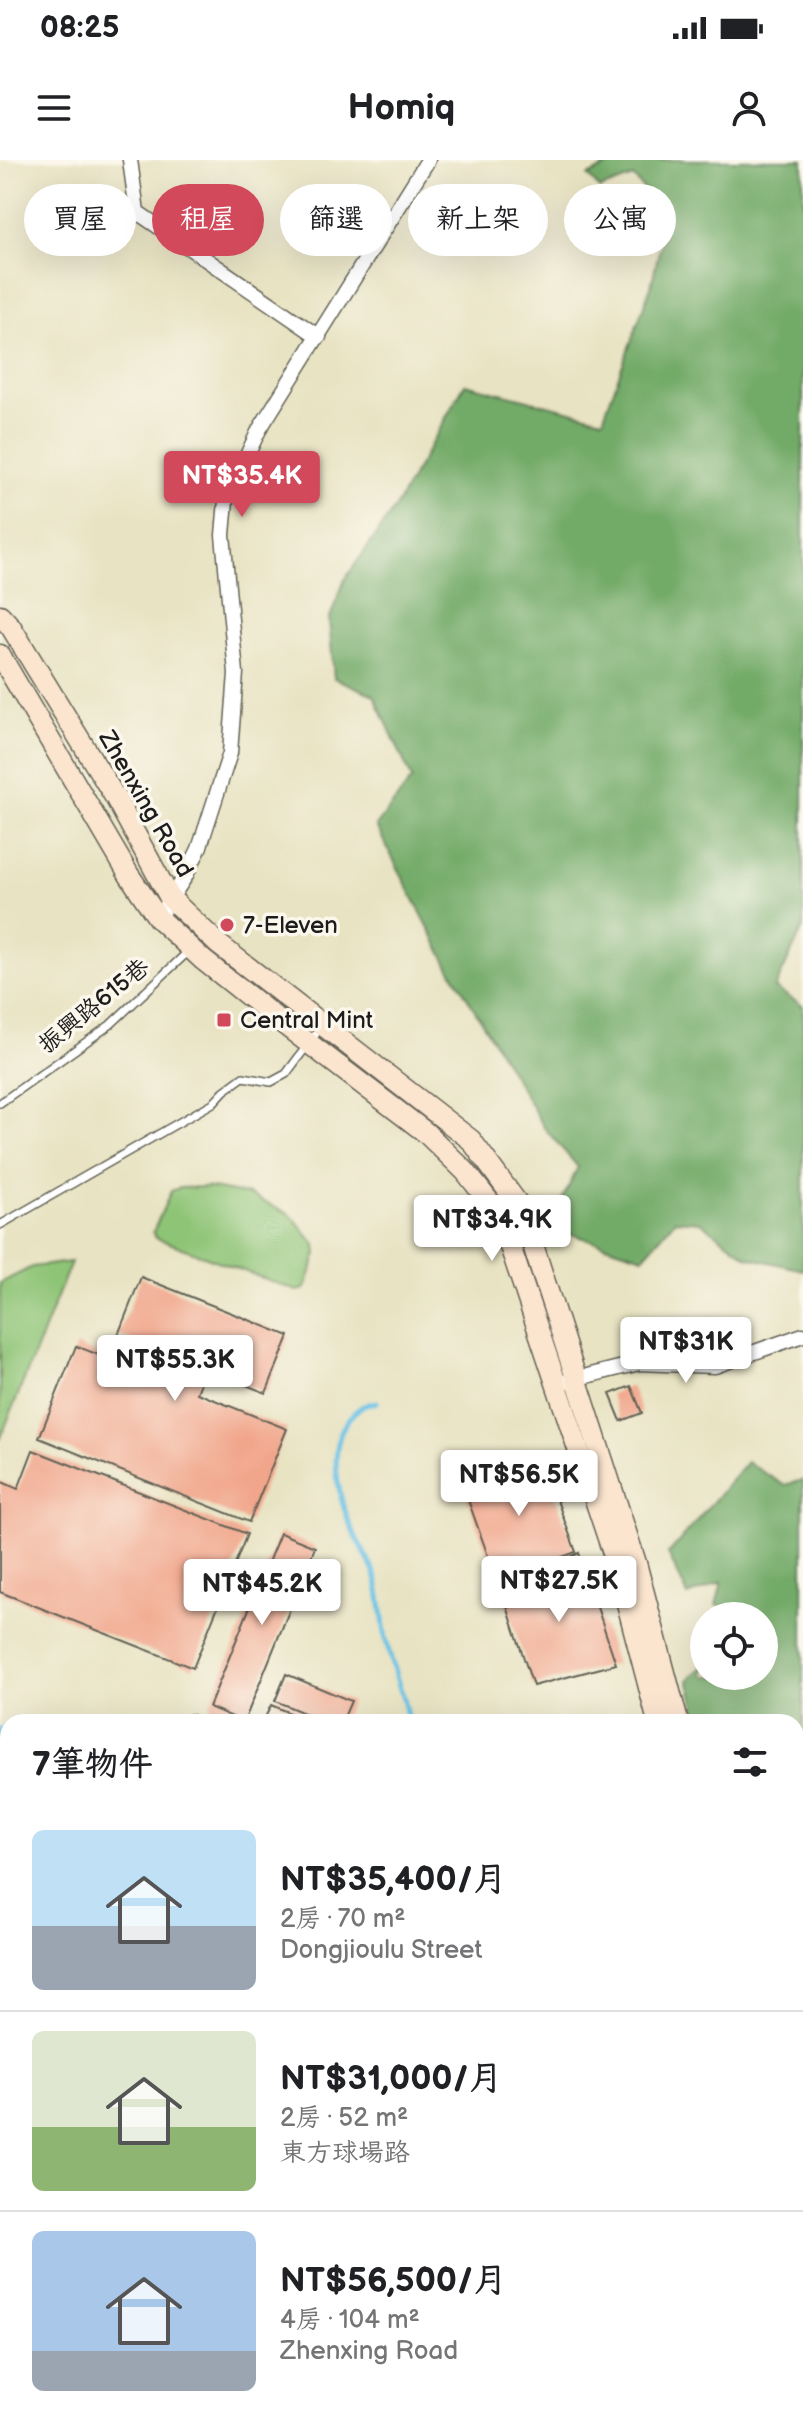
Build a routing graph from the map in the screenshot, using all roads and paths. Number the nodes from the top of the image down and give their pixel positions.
1 (130, 160) edge
2 (428, 160) edge
3 (319, 337) junction
4 (0, 615) edge
5 (0, 655) edge
6 (170, 898) junction
7 (158, 918) junction
8 (205, 932) junction
9 (191, 949) junction
10 (323, 1025) junction
11 (308, 1043) junction
12 (0, 1103) edge
13 (0, 1225) edge
14 (803, 1335) edge
15 (565, 1381) junction
16 (656, 1714) edge
17 (676, 1714) edge

1 - 3 street
2 - 3 street
3 - 6 street
4 - 6 street, Zhenxing Road
5 - 7 street, Zhenxing Road
6 - 7 street
6 - 8 street, Zhenxing Road
7 - 9 street, Zhenxing Road
8 - 9 lane, 振興路615巷
8 - 10 street, Zhenxing Road
9 - 11 street, Zhenxing Road
9 - 12 lane, 振興路615巷
10 - 11 lane
10 - 15 street, Zhenxing Road
11 - 13 lane
11 - 15 street, Zhenxing Road
14 - 15 street
15 - 16 street, Zhenxing Road
15 - 17 street, Zhenxing Road

